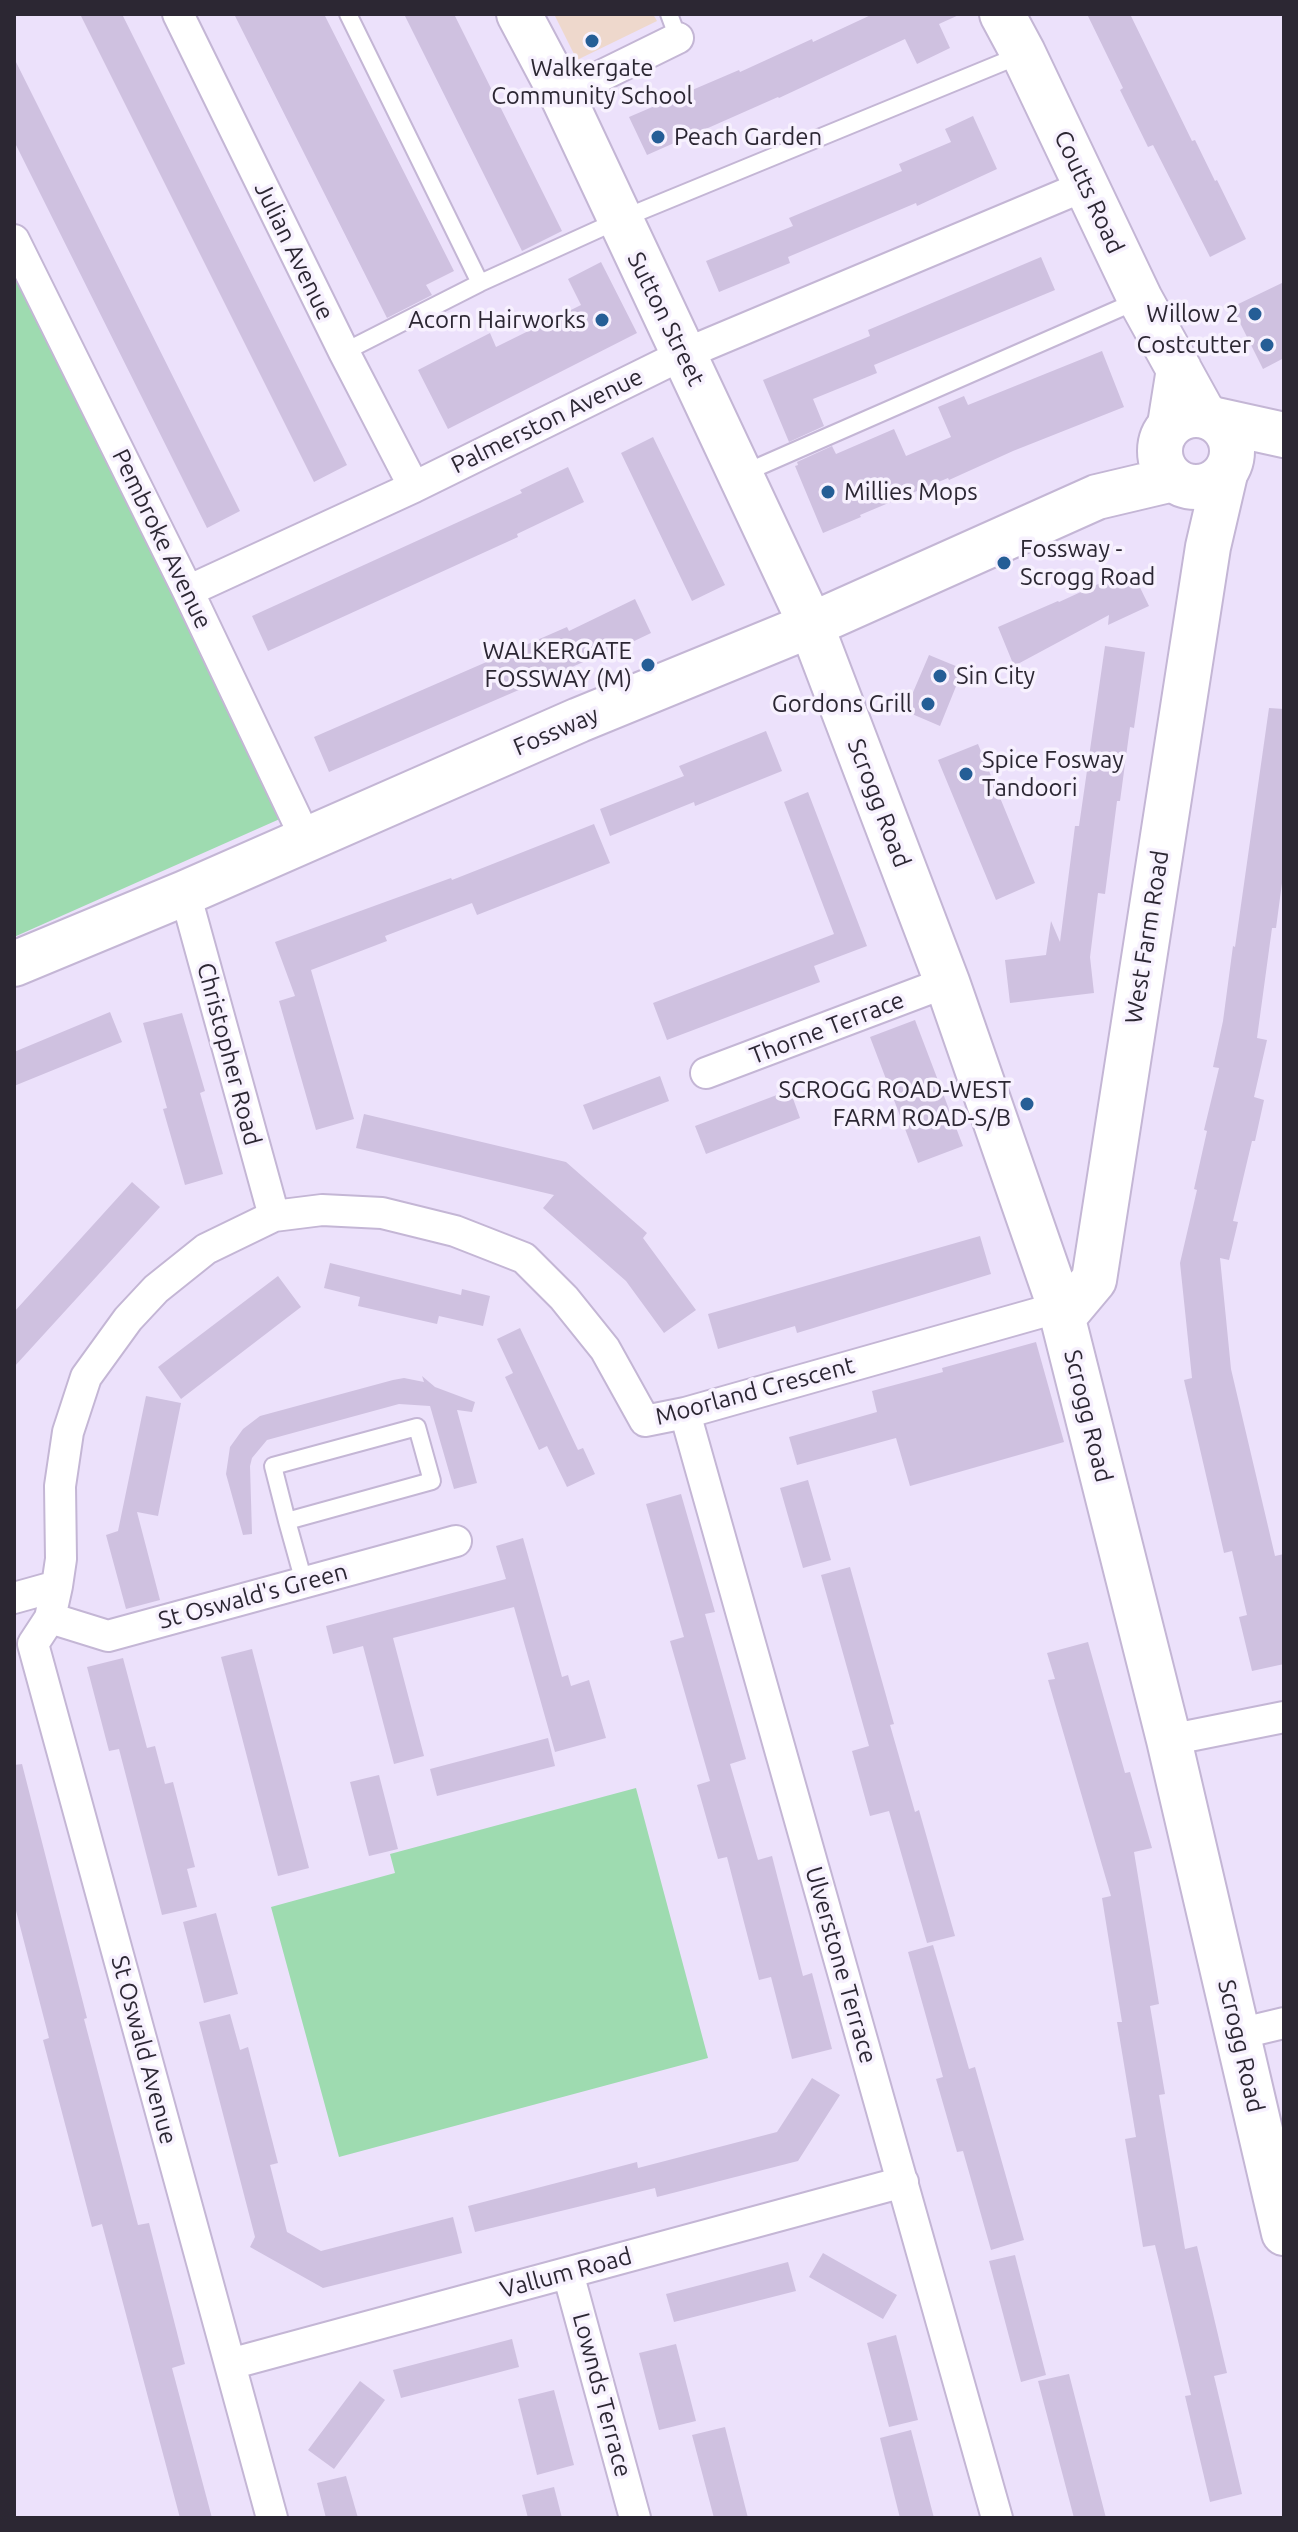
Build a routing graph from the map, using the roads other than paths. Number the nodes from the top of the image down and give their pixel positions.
1 (178, 14) edge
2 (348, 14) edge
3 (519, 14) edge
4 (1002, 14) edge
5 (674, 26) edge
6 (1023, 53) junction
7 (562, 95) junction
8 (1087, 185) junction
9 (619, 220) junction
10 (14, 240) edge
11 (480, 283) junction
12 (1140, 299) junction
13 (344, 352) junction
14 (682, 355) junction
15 (1184, 444) junction
16 (742, 474) junction
17 (414, 487) junction
18 (1208, 547) junction
19 (188, 591) junction
20 (811, 625) junction
21 (306, 839) junction
22 (185, 893) junction
23 (14, 964) edge
24 (947, 982) junction
25 (706, 1073) dead end
26 (274, 1216) junction
27 (1061, 1312) junction
28 (685, 1413) junction
29 (287, 1521) junction
30 (456, 1541) dead end
31 (304, 1582) junction
32 (57, 1586) junction
33 (14, 1598) edge
34 (50, 1618) junction
35 (1284, 1717) edge
36 (1169, 1740) junction
37 (1284, 2023) edge
38 (1238, 2034) junction
39 (903, 2182) junction
40 (1284, 2233) edge
41 (568, 2273) junction
42 (230, 2364) junction
43 (272, 2518) edge
44 (635, 2518) edge
45 (997, 2518) edge

1 - 13 street, Julian Avenue
2 - 11 lane
3 - 7 street, Sutton Street
4 - 6 street, Coutts Road
5 - 7 street
6 - 8 street, Coutts Road
6 - 9 lane
7 - 9 street, Sutton Street
8 - 12 street, Coutts Road
8 - 14 street, Palmerston Avenue
9 - 11 lane
9 - 14 street, Sutton Street
10 - 19 street, Pembroke Avenue
11 - 13 lane
12 - 15 street, Coutts Road
12 - 16 lane
13 - 17 street, Julian Avenue
14 - 16 street, Sutton Street
14 - 17 street, Palmerston Avenue
15 - 18 street
15 - 18 street, West Farm Road
15 - 20 street, Fossway
16 - 20 street, Sutton Street
17 - 19 street, Palmerston Avenue
18 - 27 street, West Farm Road
19 - 21 street, Pembroke Avenue
20 - 21 street, Fossway
20 - 24 street, Scrogg Road
21 - 22 street, Fossway
22 - 23 street, Fossway
22 - 26 street, Christopher Road
24 - 25 street, Thorne Terrace
24 - 27 street, Scrogg Road
26 - 28 street, Moorland Crescent
26 - 32 street, Moorland Crescent
27 - 28 street, Moorland Crescent
27 - 36 street, Scrogg Road
28 - 39 street, Ulverstone Terrace
29 - 29 lane
29 - 31 lane
30 - 31 street, St Oswald's Green
31 - 34 street, St Oswald's Green
32 - 33 street
32 - 34 street, St Oswald Avenue
34 - 42 street, St Oswald Avenue
35 - 36 street
36 - 38 street, Scrogg Road
37 - 38 street
38 - 40 street, Scrogg Road
39 - 41 street, Vallum Road
39 - 45 street, Ulverstone Terrace
41 - 42 street, Vallum Road
41 - 44 street, Lownds Terrace
42 - 43 street, St Oswald Avenue

